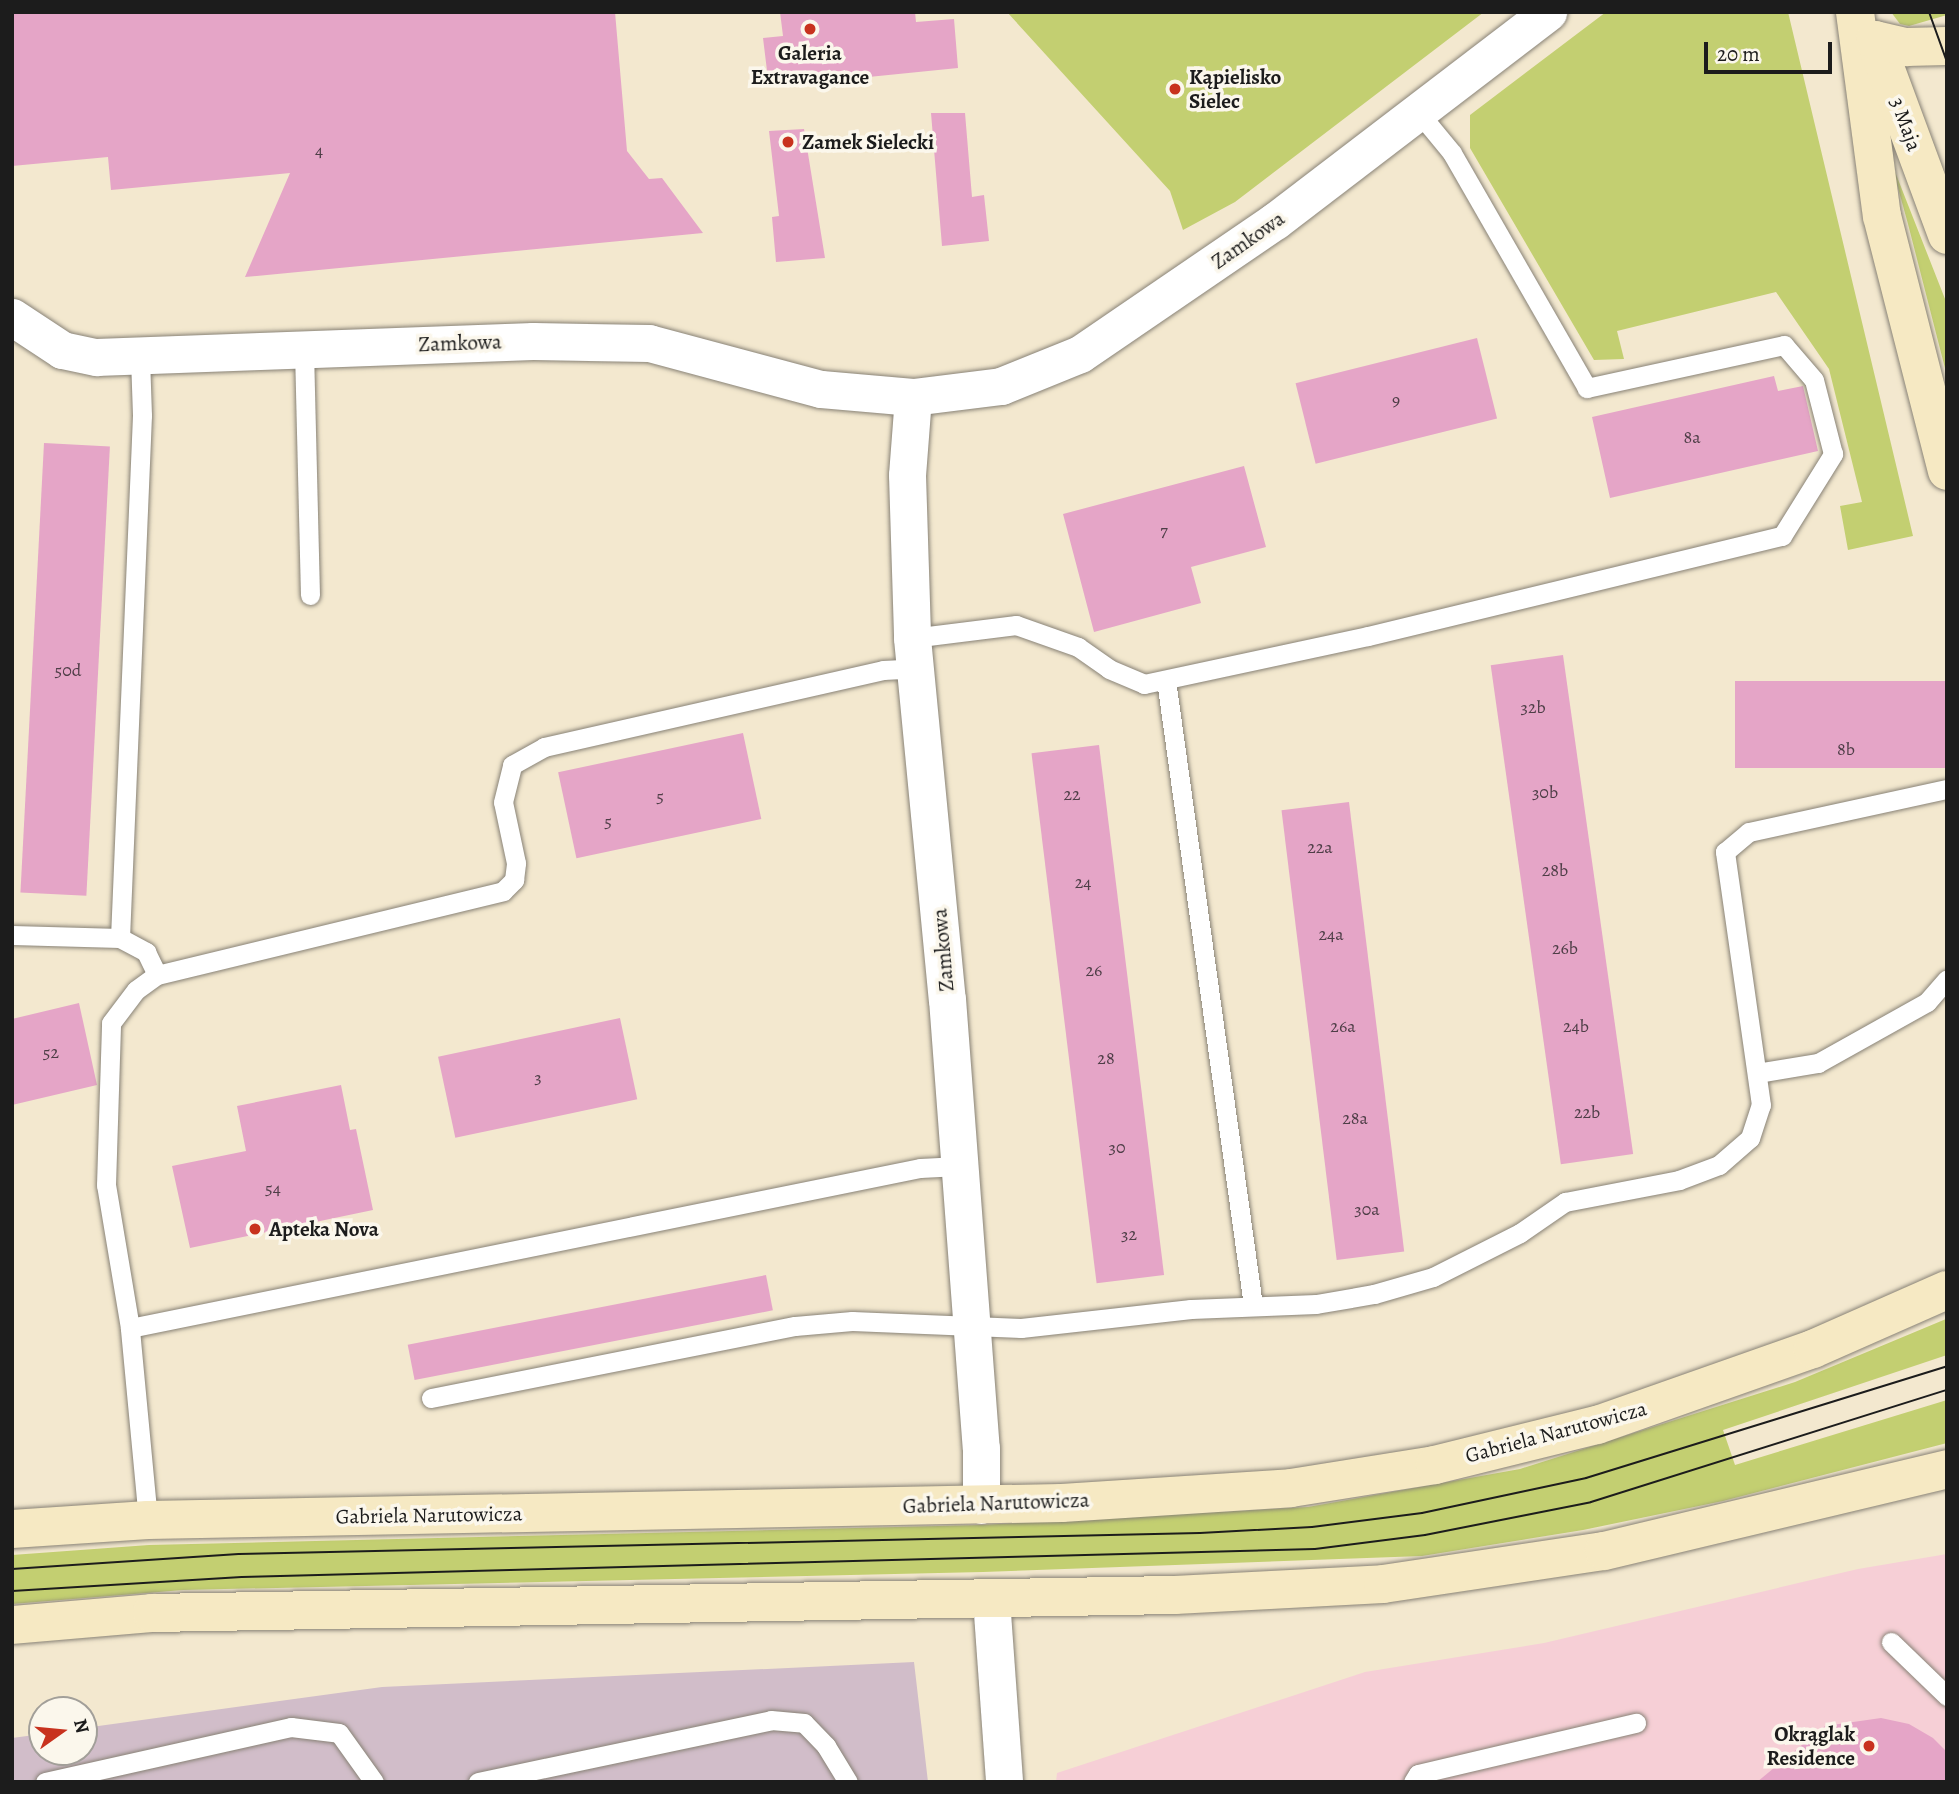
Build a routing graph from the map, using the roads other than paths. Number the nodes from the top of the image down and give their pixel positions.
1 (1548, 12) edge
2 (1865, 22) edge
3 (1947, 46) edge
4 (1419, 113) junction
5 (1947, 235) edge
6 (12, 317) edge
7 (304, 350) junction
8 (140, 357) junction
9 (913, 397) junction
10 (1947, 471) edge
11 (310, 595) dead end
12 (914, 653) junction
13 (1166, 680) junction
14 (1947, 789) edge
15 (12, 935) edge
16 (120, 938) junction
17 (157, 975) junction
18 (1947, 979) edge
19 (1756, 1073) junction
20 (960, 1166) junction
21 (1947, 1290) edge
22 (1252, 1305) junction
23 (972, 1324) junction
24 (130, 1328) junction
25 (431, 1398) dead end
26 (1947, 1469) edge
27 (981, 1505) junction
28 (148, 1520) junction
29 (12, 1529) edge
30 (991, 1599) junction
31 (12, 1625) edge
32 (1891, 1642) dead end
33 (1947, 1696) edge
34 (1636, 1723) dead end
35 (45, 1782) edge
36 (374, 1782) edge
37 (478, 1782) edge
38 (848, 1782) edge
39 (1004, 1782) edge
40 (1413, 1782) edge

1 - 4 street, Zamkowa
2 - 3 street
2 - 5 street, 3 Maja
2 - 10 street
4 - 9 street, Zamkowa
4 - 13 lane
6 - 8 street, Zamkowa
7 - 8 street, Zamkowa
7 - 9 street, Zamkowa
7 - 11 lane
8 - 16 lane
9 - 12 street, Zamkowa
12 - 13 lane
12 - 17 lane
12 - 20 street, Zamkowa
13 - 22 lane
14 - 19 lane
15 - 16 lane
16 - 17 lane
17 - 24 lane
18 - 19 lane
19 - 22 lane
20 - 23 street, Zamkowa
20 - 24 lane
21 - 27 street, Gabriela Narutowicza
22 - 23 lane
23 - 25 lane
23 - 27 street, Zamkowa
24 - 28 lane
26 - 30 street
27 - 28 street, Gabriela Narutowicza
28 - 29 street, Gabriela Narutowicza
30 - 31 street
30 - 39 street
32 - 33 lane
34 - 40 lane
35 - 36 lane
37 - 38 lane

